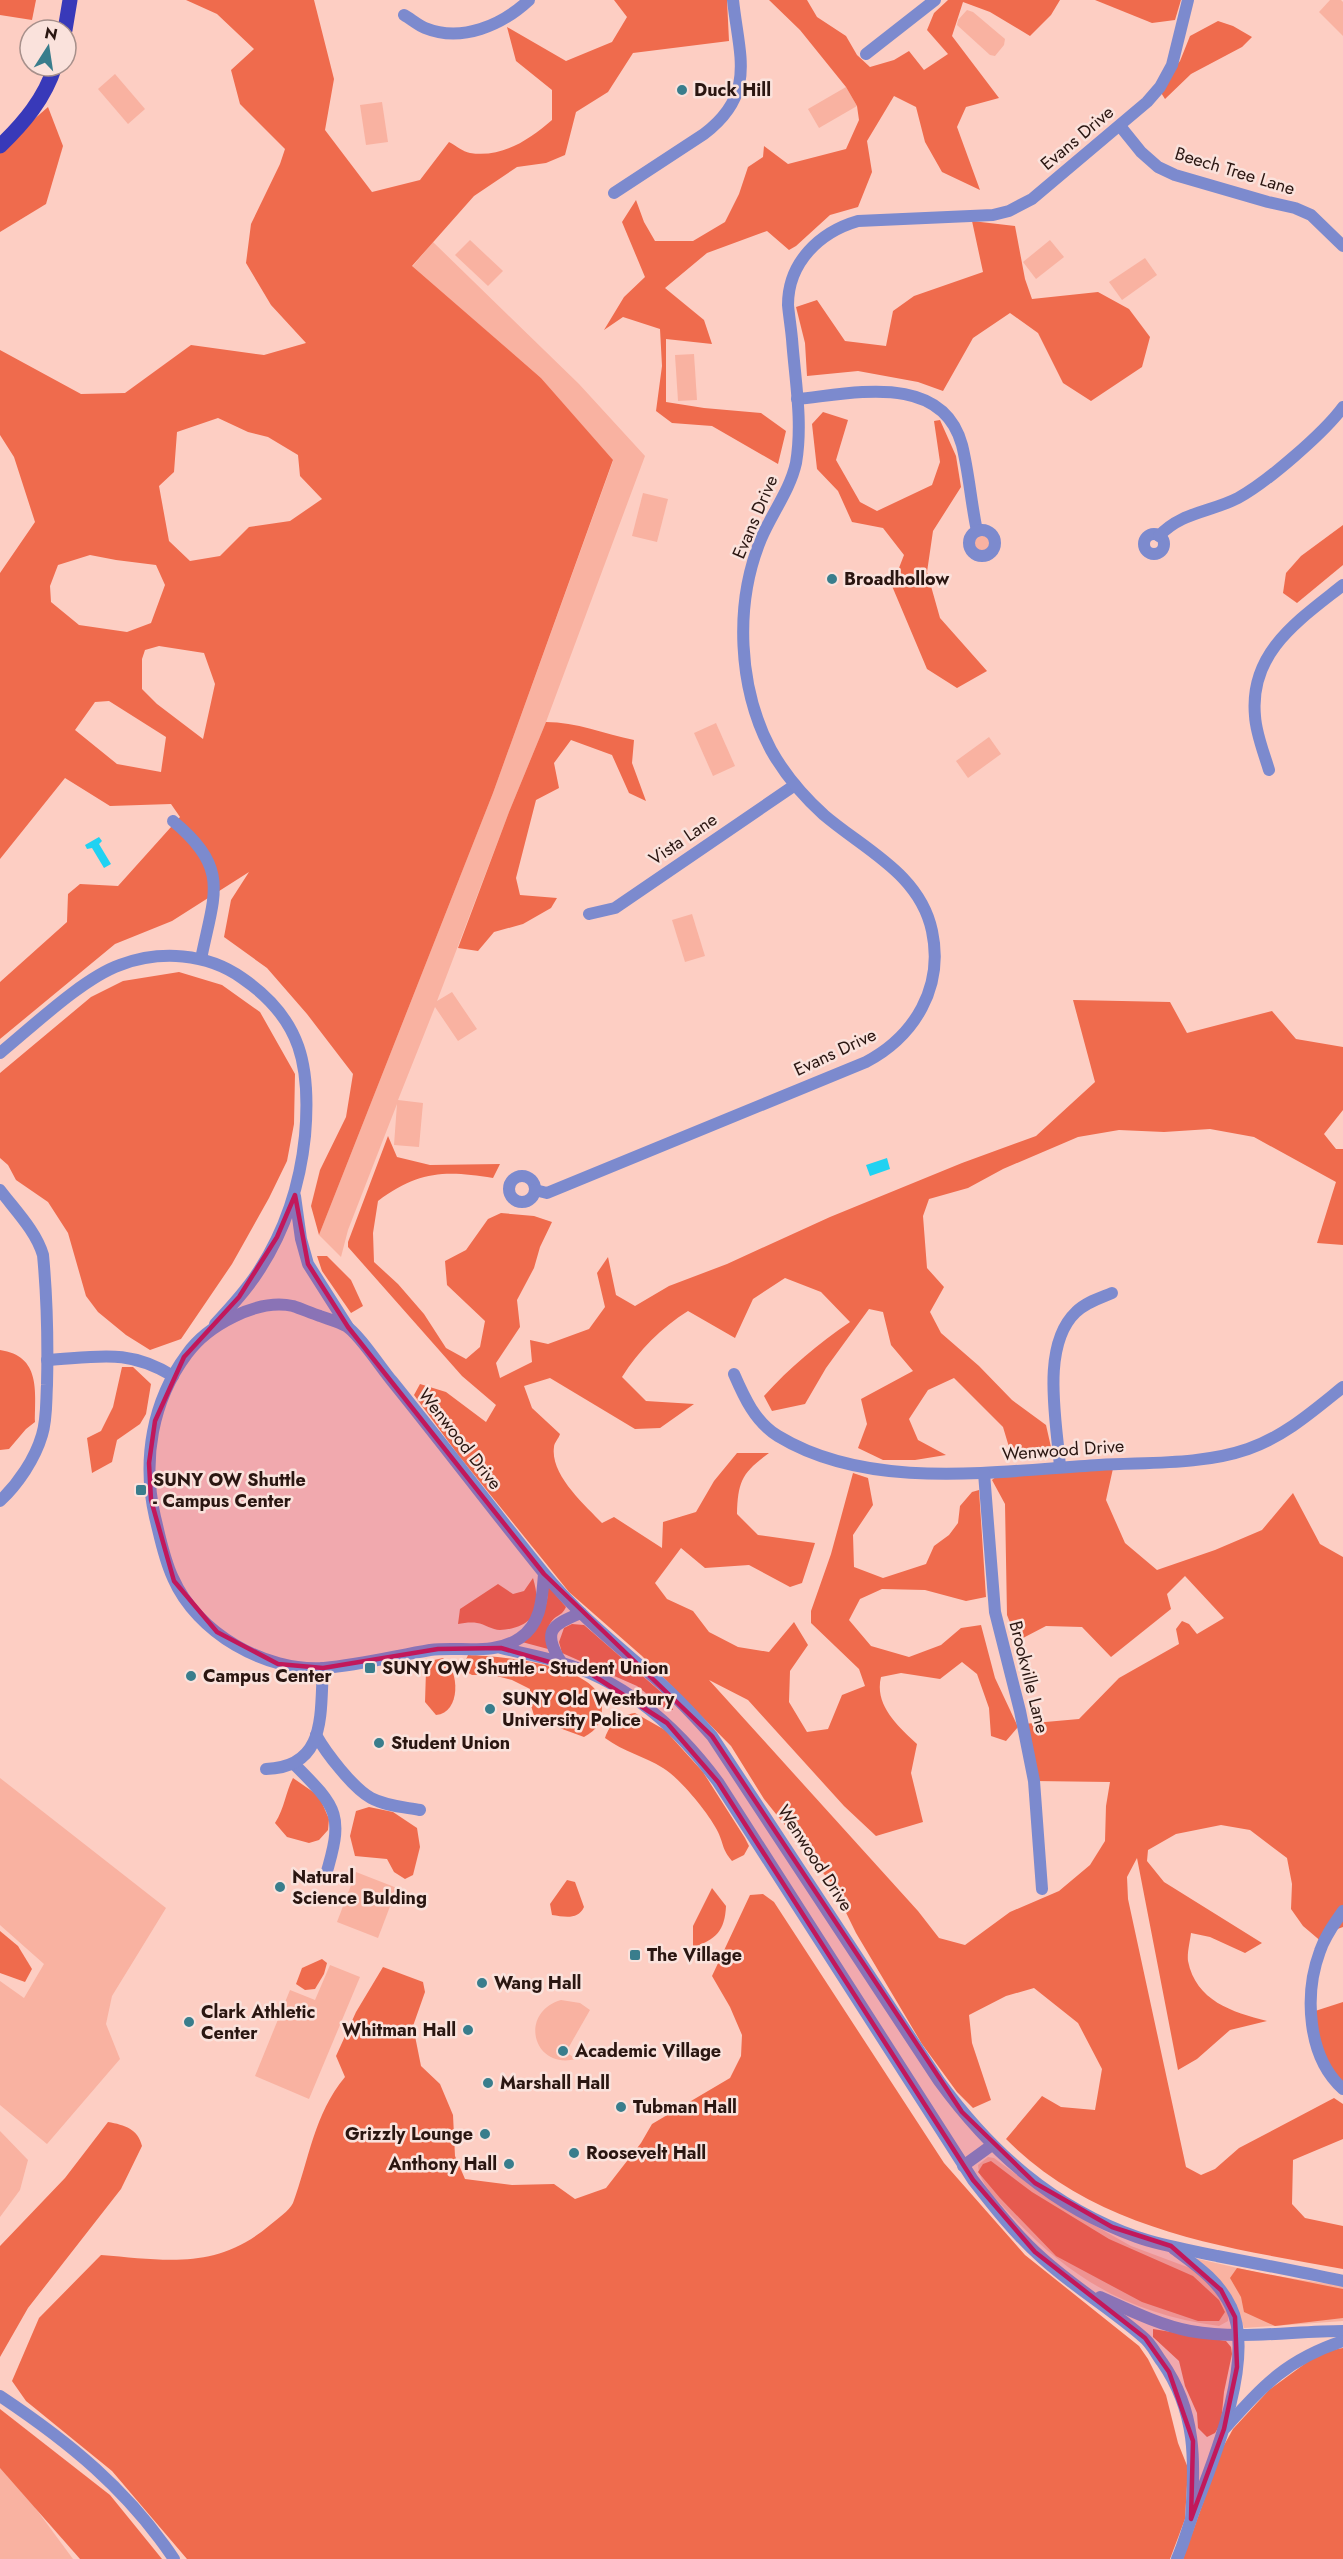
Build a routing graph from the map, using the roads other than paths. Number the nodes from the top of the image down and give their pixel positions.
1 (70, 0) edge
2 (529, 0) edge
3 (733, 0) edge
4 (935, 0) edge
5 (1188, 0) edge
6 (404, 15) dead end
7 (67, 18) edge
8 (866, 54) dead end
9 (49, 78) edge
10 (1120, 126) junction
11 (0, 146) edge
12 (614, 193) dead end
13 (1343, 246) edge
14 (797, 399) junction
15 (1343, 407) edge
16 (977, 531) dead end
17 (1159, 536) dead end
18 (1343, 585) edge
19 (1269, 770) dead end
20 (795, 786) junction
21 (173, 821) dead end
22 (589, 914) dead end
23 (201, 959) junction
24 (0, 1053) edge
25 (0, 1190) edge
26 (535, 1190) dead end
27 (295, 1195) junction
28 (1112, 1293) dead end
29 (348, 1327) junction
30 (210, 1330) junction
31 (47, 1360) junction
32 (734, 1374) dead end
33 (173, 1376) junction
34 (1343, 1387) edge
35 (1060, 1467) junction
36 (984, 1473) junction
37 (0, 1501) edge
38 (544, 1574) junction
39 (581, 1613) junction
40 (501, 1648) junction
41 (561, 1662) junction
42 (323, 1668) junction
43 (316, 1736) junction
44 (294, 1764) junction
45 (266, 1769) dead end
46 (420, 1810) dead end
47 (325, 1878) dead end
48 (1042, 1889) dead end
49 (1343, 1911) edge
50 (1343, 2089) edge
51 (992, 2145) junction
52 (963, 2166) junction
53 (1170, 2246) junction
54 (1343, 2281) edge
55 (1082, 2289) junction
56 (1343, 2331) edge
57 (1238, 2335) junction
58 (1343, 2341) edge
59 (0, 2396) edge
60 (1224, 2429) junction
61 (1191, 2519) junction
62 (174, 2559) edge
63 (1177, 2559) edge

1 - 7 main road
2 - 6 street
3 - 12 street
4 - 8 street
5 - 10 street, Evans Drive
9 - 11 main road
10 - 13 street, Beech Tree Lane
10 - 14 street, Evans Drive
14 - 16 street
14 - 20 street, Evans Drive
15 - 17 street
18 - 19 street
20 - 22 street, Vista Lane
20 - 26 street, Evans Drive
21 - 23 street
23 - 24 street
23 - 27 street
25 - 31 street
27 - 29 street, Wenwood Drive
27 - 30 street
28 - 35 street
29 - 30 street
29 - 38 street, Wenwood Drive
30 - 33 street
31 - 33 street
31 - 37 street
32 - 36 street, Wenwood Drive
33 - 42 street
34 - 35 street, Wenwood Drive
35 - 36 street, Wenwood Drive
36 - 48 street, Brookville Lane
38 - 39 street, Wenwood Drive
38 - 40 street
39 - 41 street
39 - 51 street, Wenwood Drive
40 - 41 street
40 - 42 street
41 - 52 street
42 - 43 street
43 - 44 street
43 - 46 street
44 - 45 street
44 - 47 street
49 - 50 street
51 - 52 street
51 - 53 street, Wenwood Drive
52 - 55 street
53 - 54 street, Wenwood Drive
53 - 57 street
55 - 57 street
55 - 61 street
56 - 57 street
57 - 60 street
58 - 60 street
59 - 62 street
60 - 61 street
61 - 63 street

